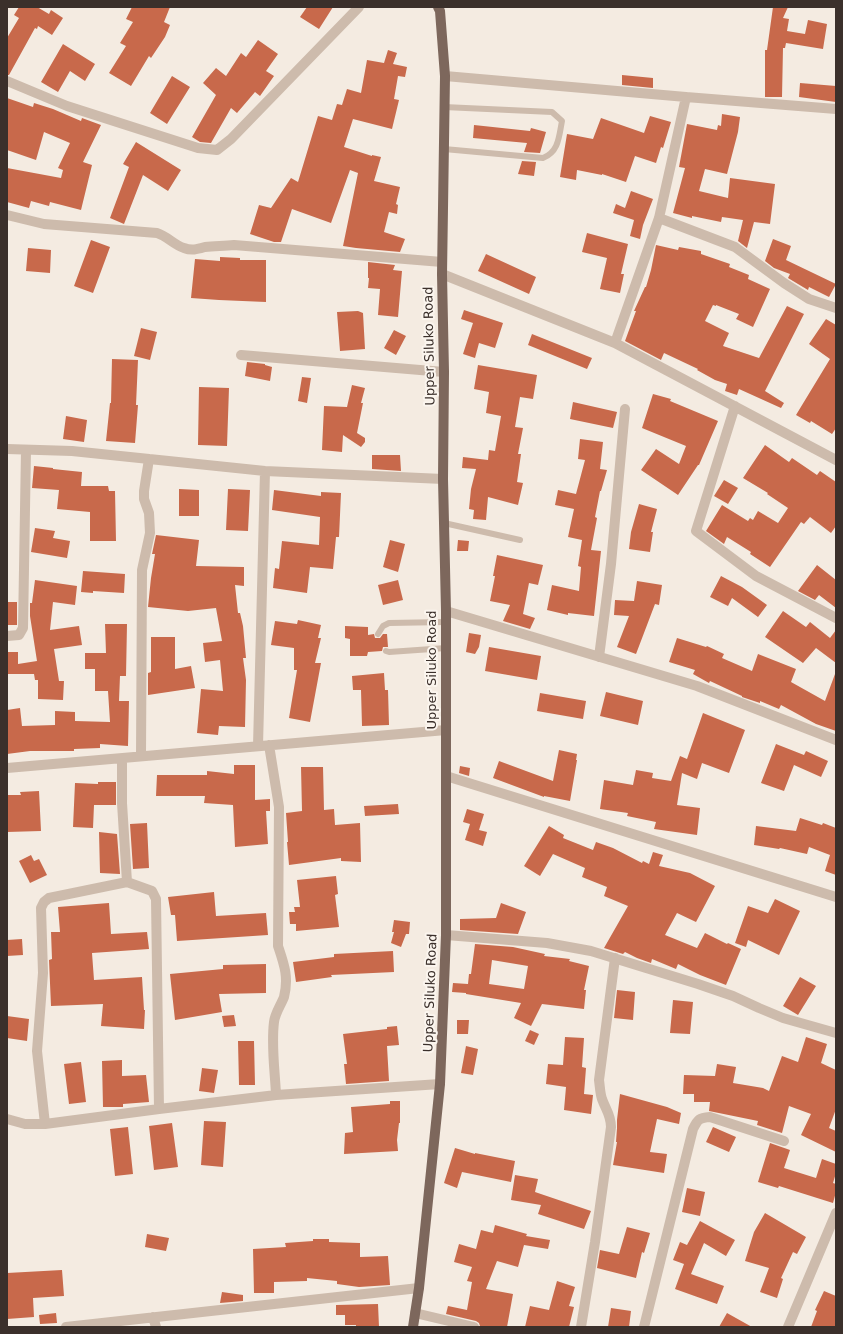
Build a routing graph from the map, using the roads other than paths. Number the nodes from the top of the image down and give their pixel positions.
1 (359, 7) edge
2 (440, 8) edge
3 (445, 76) junction
4 (7, 81) edge
5 (686, 97) junction
6 (444, 107) junction
7 (836, 109) edge
8 (444, 149) junction
9 (7, 215) edge
10 (659, 218) junction
11 (442, 262) junction
12 (442, 274) junction
13 (836, 308) edge
14 (615, 343) junction
15 (241, 355) dead end
16 (444, 372) junction
17 (735, 406) junction
18 (625, 409) dead end
19 (7, 448) edge
20 (26, 450) junction
21 (149, 459) junction
22 (836, 460) edge
23 (265, 471) junction
24 (443, 480) junction
25 (444, 523) junction
26 (520, 540) dead end
27 (446, 611) junction
28 (836, 618) edge
29 (446, 622) junction
30 (378, 634) dead end
31 (7, 636) edge
32 (446, 648) junction
33 (386, 651) dead end
34 (599, 657) junction
35 (446, 730) junction
36 (836, 740) edge
37 (269, 745) junction
38 (258, 746) junction
39 (141, 756) junction
40 (122, 759) junction
41 (7, 768) edge
42 (446, 776) junction
43 (127, 882) junction
44 (836, 897) edge
45 (446, 935) junction
46 (615, 958) junction
47 (836, 1033) edge
48 (440, 1084) junction
49 (276, 1095) junction
50 (159, 1109) junction
51 (7, 1119) edge
52 (45, 1124) junction
53 (784, 1141) dead end
54 (836, 1213) edge
55 (419, 1288) junction
56 (416, 1312) junction
57 (155, 1322) edge
58 (66, 1327) edge
59 (413, 1327) edge
60 (474, 1327) edge
61 (581, 1327) edge
62 (644, 1327) edge
63 (788, 1327) edge

1 - 4 street
2 - 3 main road, Upper Siluko Road
3 - 5 street
3 - 6 main road, Upper Siluko Road
5 - 7 street
5 - 10 street
6 - 8 main road, Upper Siluko Road
6 - 8 lane
8 - 11 main road, Upper Siluko Road
9 - 11 street
10 - 13 street
10 - 14 street
11 - 12 main road, Upper Siluko Road
12 - 14 street
12 - 16 main road, Upper Siluko Road
14 - 17 street
15 - 16 street
16 - 24 main road, Upper Siluko Road
17 - 22 street
17 - 28 street
18 - 34 street
19 - 20 street
20 - 21 street
20 - 31 street
21 - 23 street
21 - 39 street
23 - 24 street
23 - 38 street
24 - 25 main road, Upper Siluko Road
25 - 26 lane
25 - 27 main road, Upper Siluko Road
27 - 29 main road, Upper Siluko Road
27 - 34 street
29 - 30 lane
29 - 32 main road, Upper Siluko Road
32 - 33 lane
32 - 35 main road, Upper Siluko Road
34 - 36 street
35 - 37 street
35 - 42 main road, Upper Siluko Road
37 - 38 street
37 - 49 street
38 - 39 street
39 - 40 street
40 - 41 street
40 - 43 street
42 - 44 street
42 - 45 main road, Upper Siluko Road
43 - 50 street
43 - 52 street
45 - 46 street
45 - 48 main road, Upper Siluko Road
46 - 47 street
46 - 61 street
48 - 49 street
48 - 55 main road, Upper Siluko Road
49 - 50 street
50 - 52 street
51 - 52 street
53 - 62 street
54 - 63 street
55 - 56 main road, Upper Siluko Road
55 - 57 street
56 - 59 main road, Upper Siluko Road
56 - 60 street
57 - 58 street

